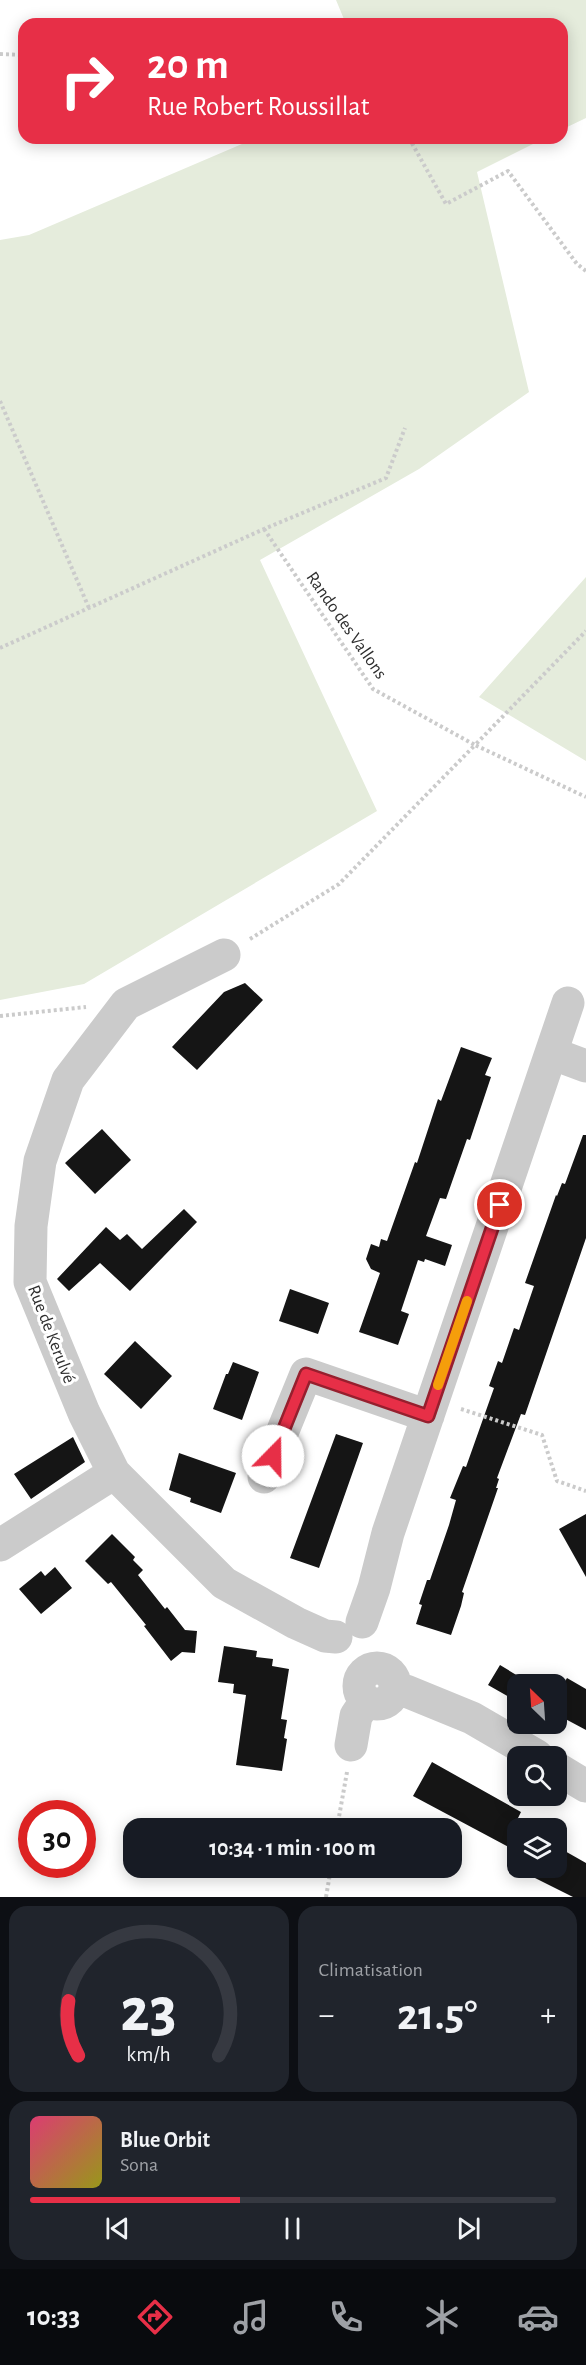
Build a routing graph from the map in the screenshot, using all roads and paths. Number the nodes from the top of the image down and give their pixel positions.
1 (0, 54) edge
2 (18, 55) edge
3 (412, 144) edge
4 (586, 271) edge
5 (0, 401) edge
6 (405, 428) dead end
7 (264, 529) junction
8 (89, 608) junction
9 (586, 631) edge
10 (0, 648) edge
11 (475, 745) junction
12 (586, 797) edge
13 (224, 955) joint
14 (126, 1004) junction
15 (568, 1004) dead end
16 (0, 1016) edge
17 (551, 1053) junction
18 (586, 1066) edge
19 (431, 1408) junction
20 (114, 1473) junction
21 (264, 1477) dead end
22 (586, 1491) edge
23 (0, 1545) edge
24 (353, 1636) junction
25 (379, 1690) junction
26 (351, 1745) joint
27 (520, 1746) edge
28 (567, 1775) edge
29 (586, 1786) edge
30 (339, 1818) edge
31 (329, 1878) edge
32 (326, 1897) edge

1 - 2 path
3 - 4 path
5 - 8 path
6 - 7 path
7 - 8 path
7 - 11 path, Rando des Vallons
8 - 10 path
9 - 11 path
11 - 12 path, Rando des Vallons
11 - 13 path
13 - 14 street, Rue de Kerulvé
14 - 16 path
14 - 20 street, Rue de Kerulvé
15 - 17 street
17 - 18 street
17 - 19 street
19 - 21 street
19 - 22 path
19 - 24 street
20 - 23 street
20 - 24 street, Rue de Kerulvé
24 - 25 street
25 - 26 street
25 - 27 street
26 - 30 path
28 - 29 street
31 - 32 path

